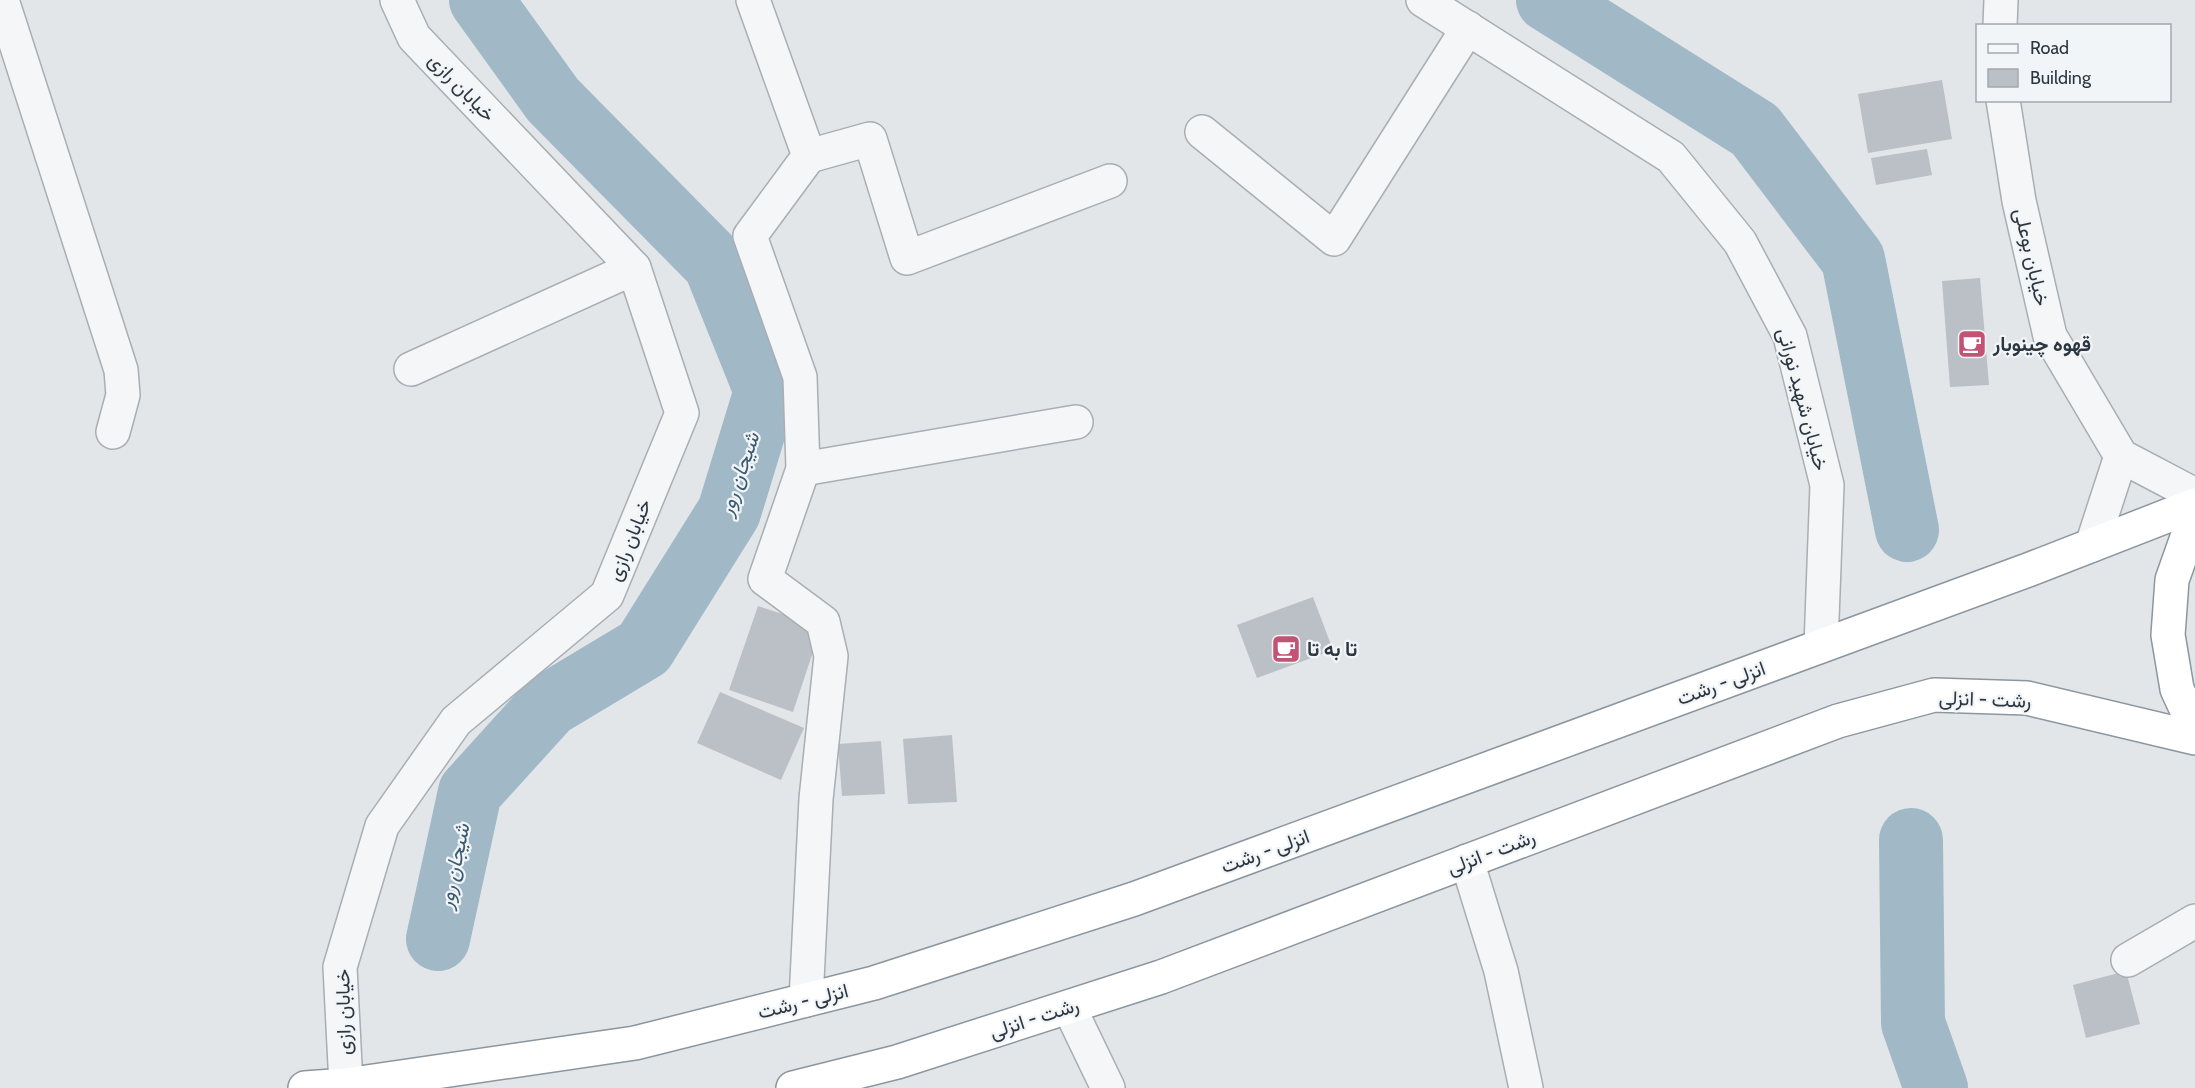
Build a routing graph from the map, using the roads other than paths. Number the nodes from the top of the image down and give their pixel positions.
1 (2, 0) edge
2 (397, 0) edge
3 (753, 0) edge
4 (1423, 0) edge
5 (2001, 0) edge
6 (2000, 24) edge
7 (1468, 28) junction
8 (2002, 102) edge
9 (1202, 132) dead end
10 (809, 156) junction
11 (1110, 181) dead end
12 (634, 268) junction
13 (411, 369) dead end
14 (1076, 422) dead end
15 (113, 432) dead end
16 (2121, 456) junction
17 (803, 469) junction
18 (2195, 495) edge
19 (2195, 505) edge
20 (2195, 520) edge
21 (2092, 545) junction
22 (1821, 646) junction
23 (2195, 728) edge
24 (2195, 738) edge
25 (1467, 861) junction
26 (2195, 921) edge
27 (2128, 960) dead end
28 (806, 1000) junction
29 (1069, 1007) junction
30 (827, 1084) edge
31 (346, 1085) junction
32 (305, 1088) edge
33 (793, 1088) edge
34 (1108, 1088) edge
35 (1526, 1088) edge

1 - 15 street
2 - 12 street, خیابان رازی
3 - 10 street
4 - 7 street, خیابان شهید نورانی
5 - 6 street
7 - 9 street
7 - 22 street, خیابان شهید نورانی
8 - 16 street, خیابان بوعلی
10 - 11 street
10 - 17 street
12 - 13 street
12 - 31 street, خیابان رازی
14 - 17 street
16 - 18 street
16 - 21 street
17 - 28 street
19 - 21 highway, انزلی - رشت
20 - 23 highway
21 - 22 highway, انزلی - رشت
22 - 28 highway, انزلی - رشت
24 - 25 highway, رشت - انزلی
25 - 29 highway, رشت - انزلی
25 - 35 street
26 - 27 street
28 - 31 highway, انزلی - رشت
29 - 30 highway, رشت - انزلی
29 - 34 street
30 - 33 highway, رشت - انزلی
31 - 32 highway, انزلی - رشت

